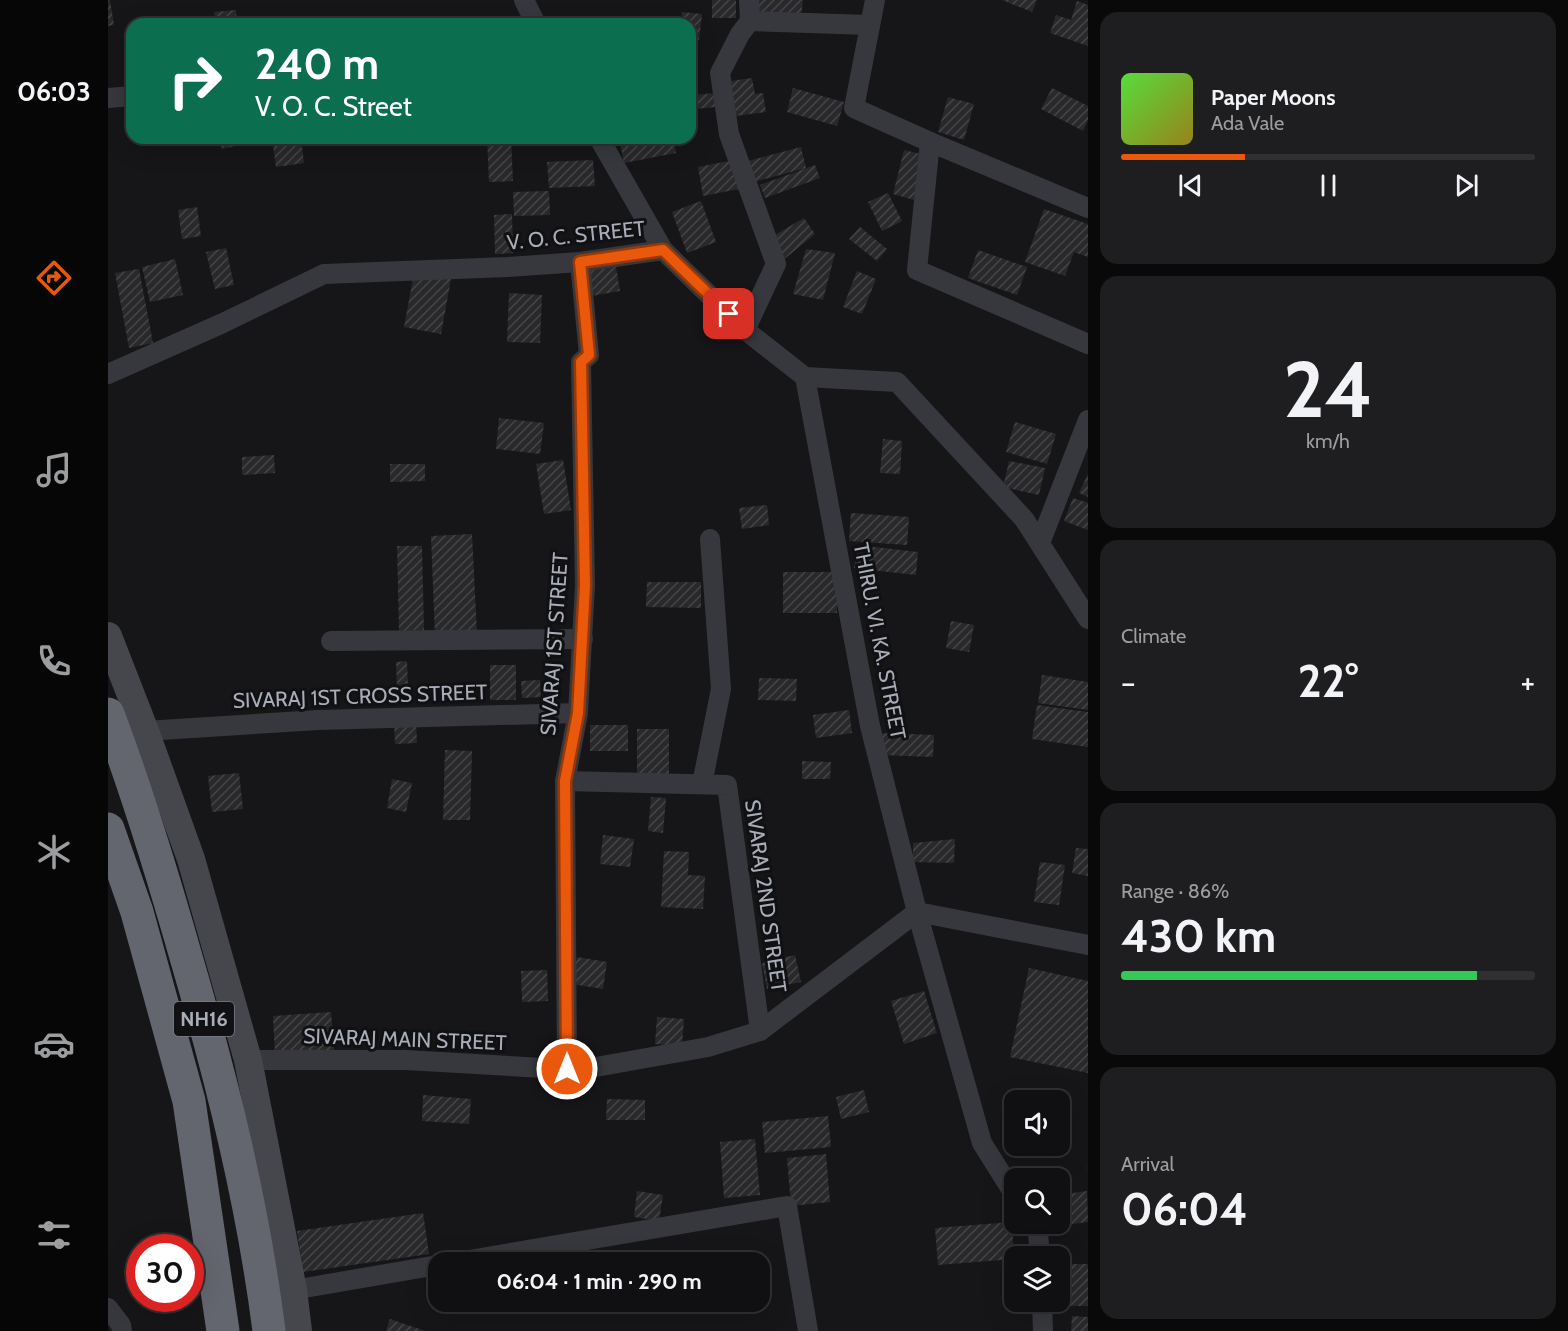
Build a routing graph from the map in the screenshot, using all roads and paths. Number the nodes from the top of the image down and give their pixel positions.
1 (524, 0) edge
2 (749, 0) edge
3 (874, 0) edge
4 (533, 18) edge
5 (750, 21) junction
6 (869, 25) junction
7 (126, 96) edge
8 (108, 98) edge
9 (930, 142) junction
10 (602, 144) edge
11 (1088, 208) edge
12 (663, 250) junction
13 (580, 262) junction
14 (745, 330) junction
15 (1088, 344) edge
16 (108, 374) edge
17 (805, 377) junction
18 (1088, 420) edge
19 (710, 539) dead end
20 (1040, 543) junction
21 (1088, 619) edge
22 (108, 636) edge
23 (583, 639) junction
24 (331, 641) dead end
25 (578, 713) junction
26 (108, 714) edge
27 (145, 731) junction
28 (565, 781) junction
29 (702, 784) junction
30 (108, 828) edge
31 (917, 912) junction
32 (1088, 945) edge
33 (760, 1031) junction
34 (248, 1060) junction
35 (567, 1069) junction
36 (1004, 1178) edge
37 (517, 1252) edge
38 (428, 1267) edge
39 (292, 1290) junction
40 (108, 1308) edge
41 (1042, 1312) edge
42 (122, 1331) edge
43 (223, 1331) edge
44 (269, 1331) edge
45 (298, 1331) edge
46 (808, 1331) edge
47 (1043, 1331) edge

1 - 4 street
2 - 5 street
3 - 6 street
5 - 6 street
5 - 14 street
6 - 9 street
7 - 8 street
9 - 11 street
9 - 15 street
10 - 12 street
12 - 13 street, V. O. C. STREET
12 - 14 street, V. O. C. STREET
13 - 16 street, V. O. C. STREET
13 - 23 street, SIVARAJ 1ST STREET
14 - 17 street, V. O. C. STREET
17 - 20 street
17 - 31 street, THIRU. VI. KA. STREET
18 - 20 street
19 - 29 street
20 - 21 street
22 - 27 street
23 - 24 street
23 - 25 street, SIVARAJ 1ST STREET
25 - 27 street, SIVARAJ 1ST CROSS STREET
25 - 28 street, SIVARAJ 1ST STREET
26 - 44 highway, NH16
27 - 34 street
28 - 29 street, SIVARAJ 2ND STREET
28 - 35 street, SIVARAJ 1ST STREET
29 - 33 street, SIVARAJ 2ND STREET
30 - 43 highway, NH16
31 - 32 street
31 - 33 street, SIVARAJ MAIN STREET
31 - 36 street, THIRU. VI. KA. STREET
33 - 35 street, SIVARAJ MAIN STREET
34 - 35 street, SIVARAJ MAIN STREET
34 - 39 street
37 - 46 street
38 - 39 street
39 - 45 street
40 - 42 street
41 - 47 street

